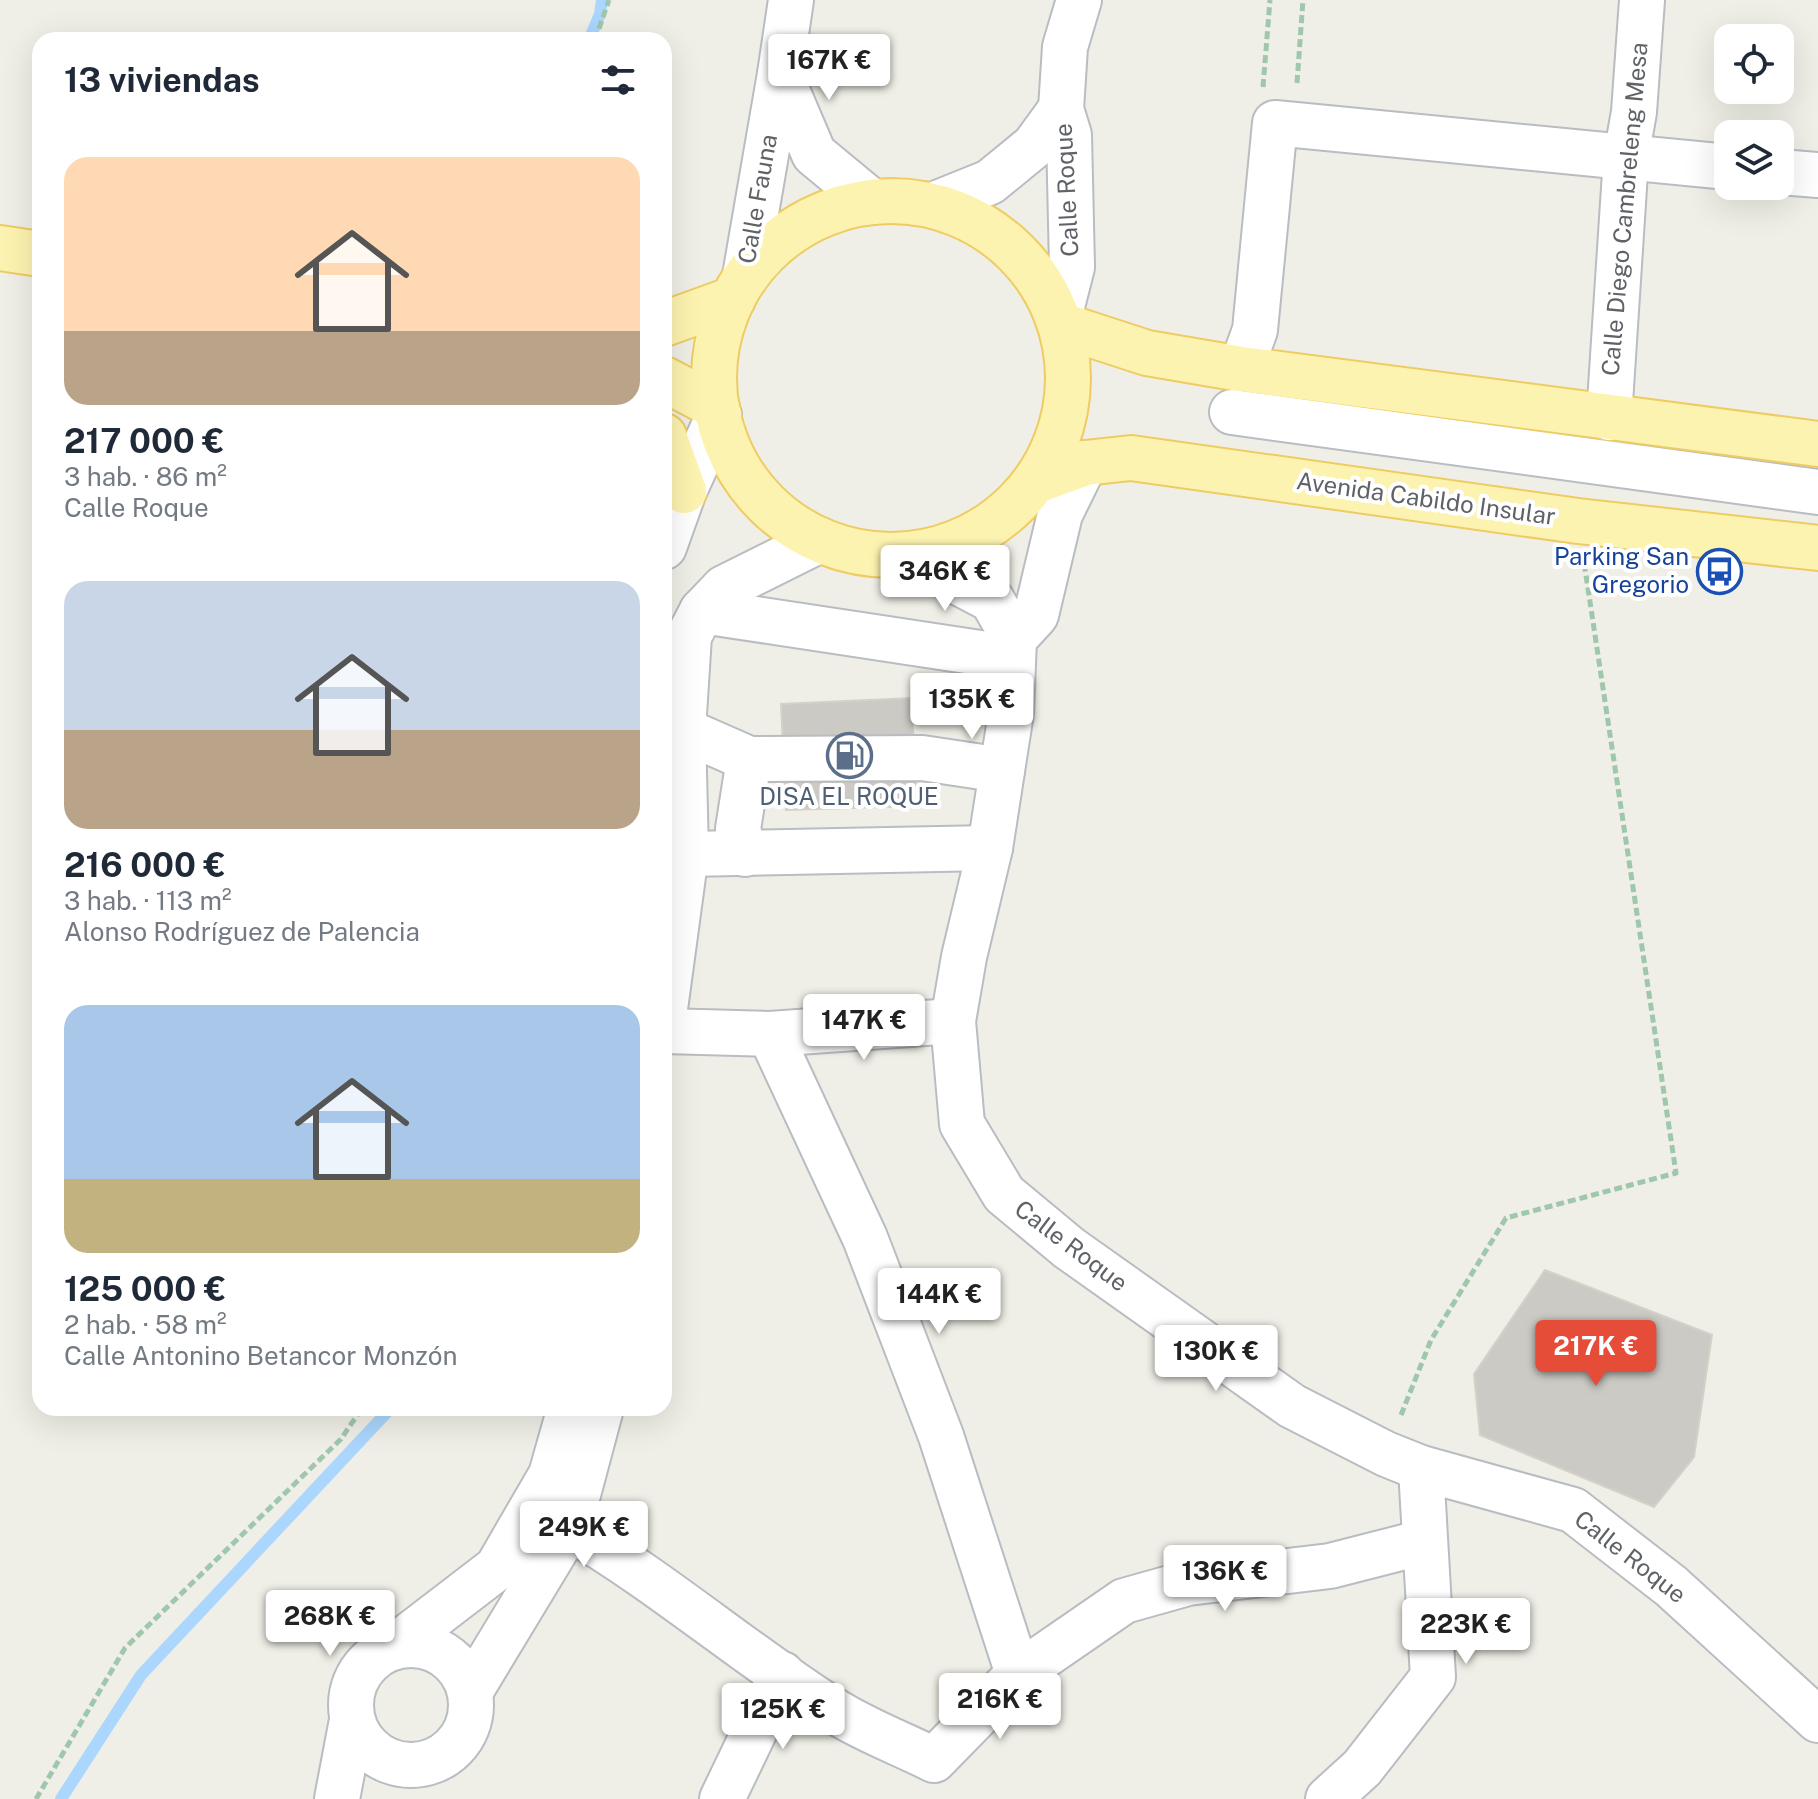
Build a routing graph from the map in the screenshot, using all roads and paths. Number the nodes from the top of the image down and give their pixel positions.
1 (609, 0) edge
2 (791, 0) edge
3 (1046, 0) edge
4 (1079, 0) edge
5 (1270, 0) edge
6 (1303, 0) edge
7 (1642, 0) edge
8 (598, 32) edge
9 (1065, 47) junction
10 (780, 74) junction
11 (1061, 109) junction
12 (1284, 124) junction
13 (1626, 157) junction
14 (1714, 166) edge
15 (1794, 173) edge
16 (1818, 175) edge
17 (872, 202) junction
18 (933, 205) junction
19 (0, 248) edge
20 (32, 253) edge
21 (739, 288) junction
22 (672, 320) edge
23 (1060, 322) junction
24 (1241, 369) junction
25 (672, 384) edge
26 (718, 411) junction
27 (1232, 412) dead end
28 (1609, 418) junction
29 (1818, 444) edge
30 (672, 458) edge
31 (1085, 463) junction
32 (1036, 481) junction
33 (684, 491) junction
34 (1818, 492) edge
35 (1578, 521) junction
36 (672, 525) edge
37 (820, 540) junction
38 (1818, 548) edge
39 (906, 555) junction
40 (702, 611) junction
41 (1014, 649) junction
42 (683, 730) junction
43 (749, 759) junction
44 (1002, 770) junction
45 (990, 848) junction
46 (745, 854) junction
47 (675, 855) edge
48 (672, 899) edge
49 (953, 1021) junction
50 (672, 1031) edge
51 (770, 1034) junction
52 (357, 1416) edge
53 (568, 1416) edge
54 (599, 1416) edge
55 (1403, 1461) junction
56 (569, 1528) junction
57 (1424, 1542) junction
58 (394, 1647) junction
59 (782, 1674) junction
60 (1018, 1674) junction
61 (471, 1690) junction
62 (352, 1720) junction
63 (1818, 1720) edge
64 (423, 1781) edge
65 (36, 1799) edge
66 (337, 1799) edge
67 (722, 1799) edge
68 (1328, 1799) edge

1 - 8 path
2 - 10 street, Calle Fauna
3 - 9 street
4 - 9 street, Calle Roque
5 - 12 path
6 - 12 path
7 - 13 street, Calle Diego Cambreleng Mesa
9 - 11 street, Calle Roque
10 - 17 street, Calle Fauna
10 - 21 street, Calle Fauna
11 - 18 street, Calle Roque
11 - 23 street, Calle Roque
12 - 13 street
12 - 24 street
13 - 14 street
13 - 28 street, Calle Diego Cambreleng Mesa
15 - 16 street
17 - 18 main road
17 - 21 main road
18 - 23 main road
19 - 20 main road
21 - 22 main road
21 - 26 main road
23 - 24 main road
23 - 32 main road
24 - 28 main road
25 - 26 main road
26 - 33 street
26 - 37 main road
27 - 34 street
28 - 29 main road
30 - 33 main road
31 - 32 main road, Avenida Cabildo Insular
31 - 35 main road, Avenida Cabildo Insular
31 - 41 street
32 - 39 main road
33 - 36 street
35 - 38 main road, Avenida Cabildo Insular
35 - 55 path
37 - 39 main road
37 - 40 street
39 - 41 street
40 - 41 street
40 - 42 street
41 - 44 street, Calle Roque
42 - 43 street
42 - 47 street
43 - 44 street
43 - 46 street
44 - 45 street, Calle Roque
45 - 46 street
45 - 49 street, Calle Roque
46 - 47 street
47 - 48 street
49 - 51 street
49 - 55 street, Calle Roque
50 - 51 street
51 - 60 street
52 - 65 path
53 - 58 street
54 - 56 street
55 - 57 street
55 - 63 street, Calle Roque
56 - 59 street
56 - 61 street
57 - 60 street
57 - 68 street
58 - 61 street
58 - 62 street
59 - 60 street
59 - 67 street
61 - 64 street
62 - 64 street
62 - 66 street

